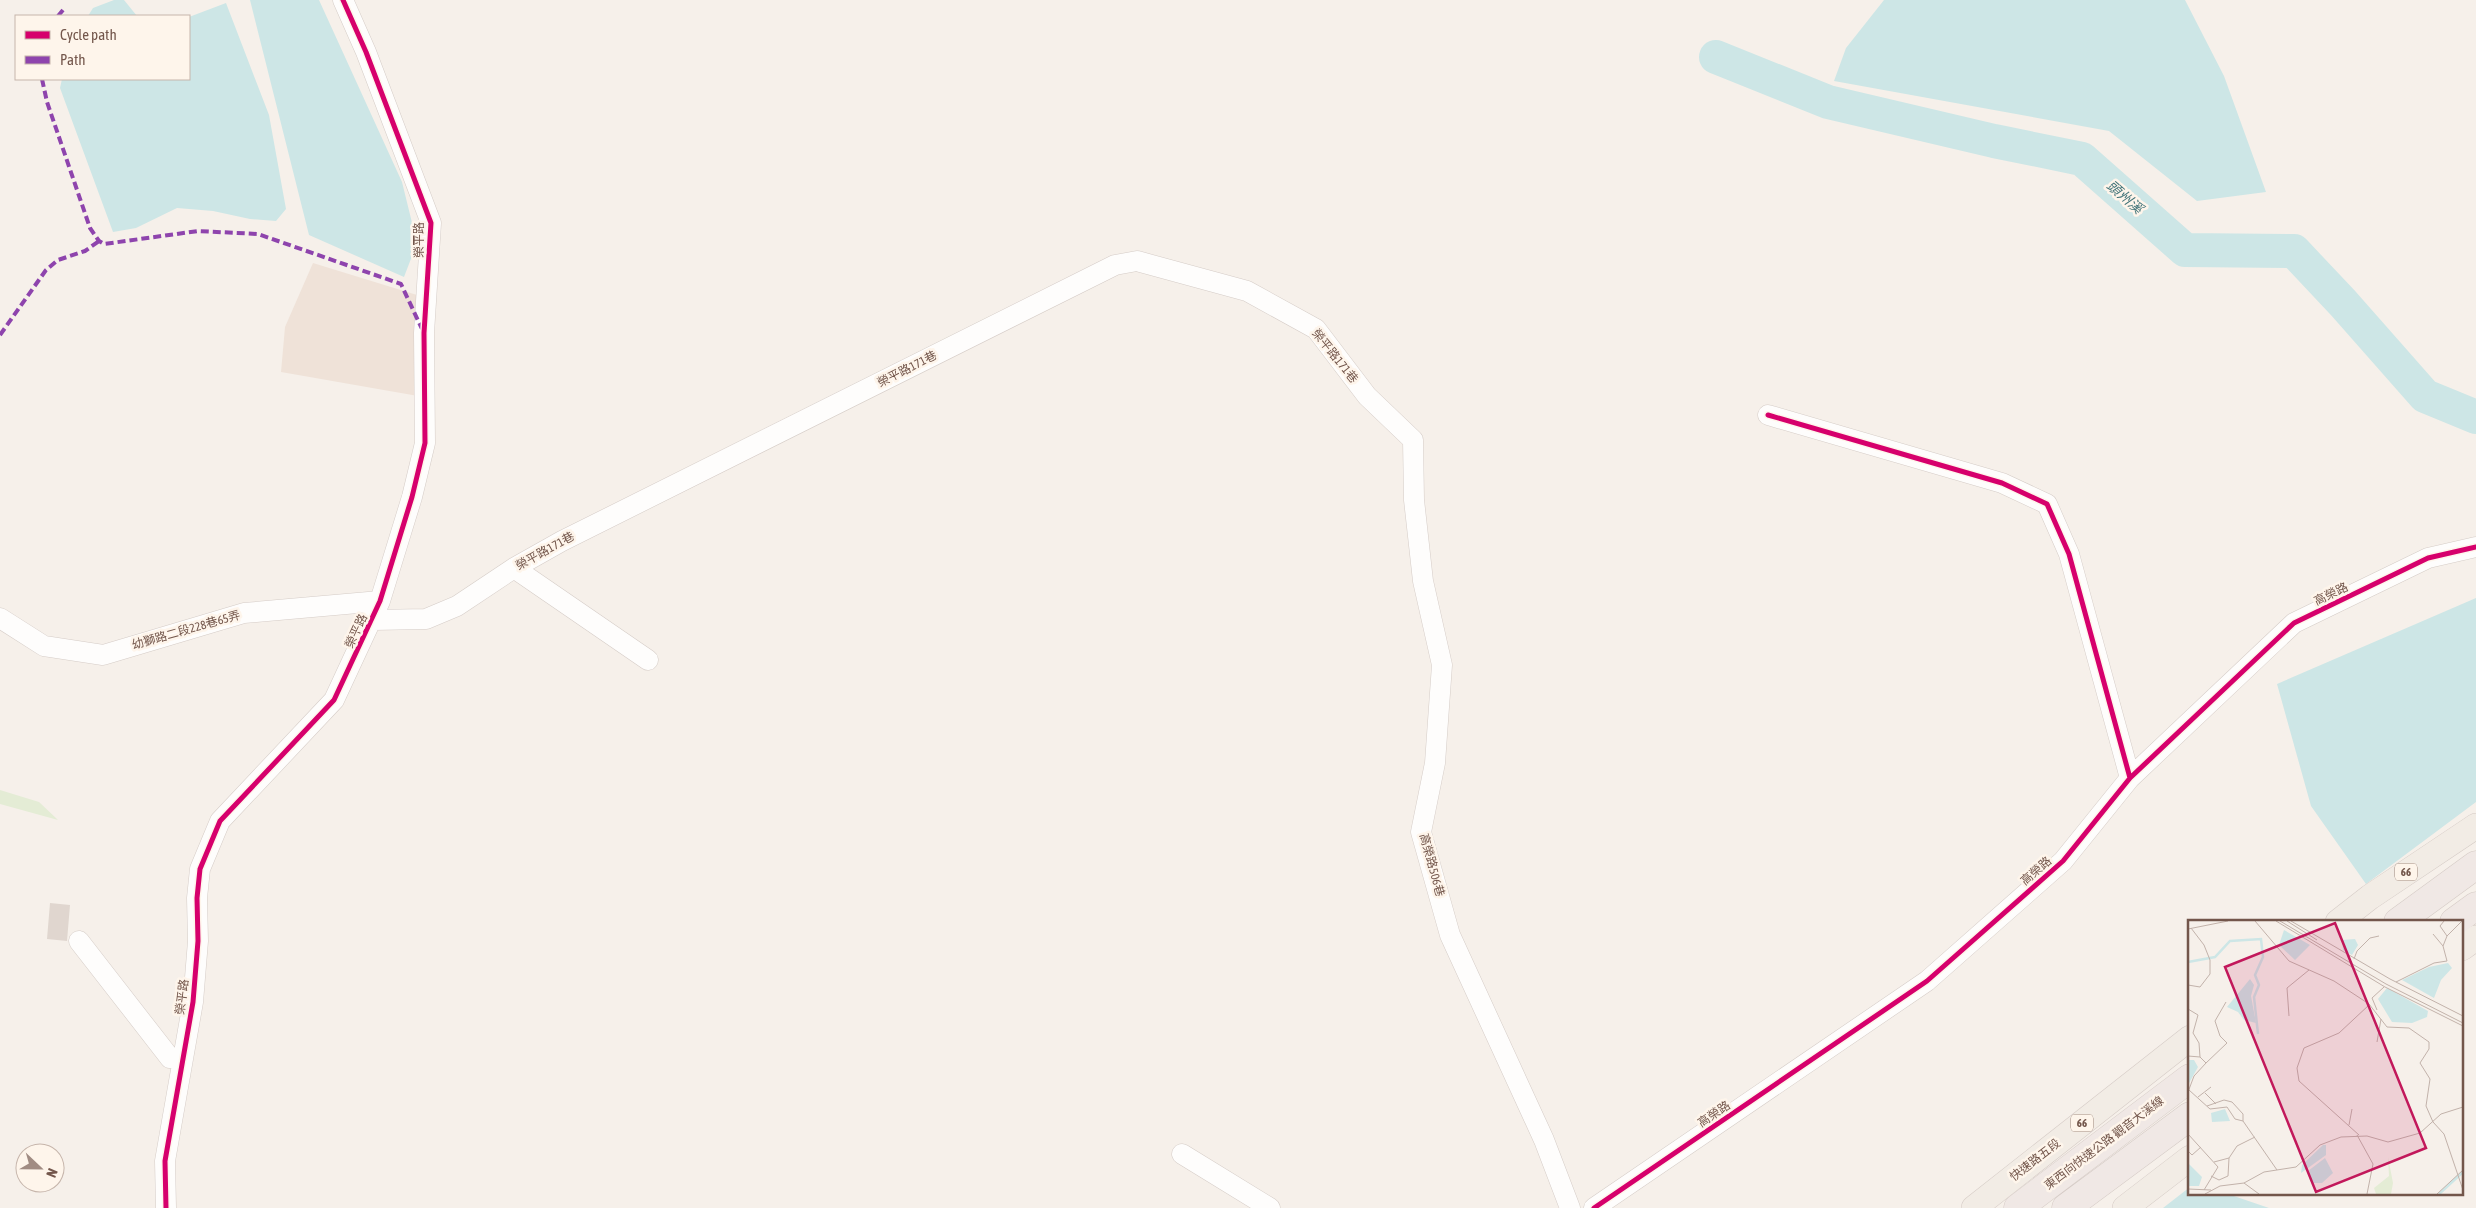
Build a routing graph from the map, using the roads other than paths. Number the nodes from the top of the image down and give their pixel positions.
1 (343, 0) edge
2 (1768, 414) dead end
3 (1413, 440) joint
4 (2476, 547) edge
5 (514, 568) junction
6 (380, 601) junction
7 (0, 618) edge
8 (373, 620) junction
9 (648, 660) dead end
10 (2130, 778) junction
11 (2476, 826) edge
12 (2476, 865) edge
13 (2476, 906) edge
14 (2341, 920) edge
15 (2401, 920) edge
16 (2457, 920) edge
17 (2476, 938) edge
18 (79, 941) dead end
19 (2464, 947) edge
20 (2188, 1040) edge
21 (183, 1059) junction
22 (2188, 1080) edge
23 (2188, 1117) edge
24 (1182, 1154) dead end
25 (2188, 1160) edge
26 (166, 1208) edge
27 (1270, 1208) edge
28 (1570, 1208) edge
29 (1594, 1208) edge
30 (1974, 1208) edge
31 (2018, 1208) edge
32 (2066, 1208) edge
33 (2125, 1208) edge

1 - 6 street, 榮平路
2 - 10 street
3 - 5 street, 榮平路171巷
3 - 28 street, 高榮路506巷
4 - 10 street, 高榮路
5 - 8 street, 榮平路171巷
5 - 9 street
6 - 7 street, 幼獅路二段228巷65弄
6 - 8 street, 榮平路
8 - 21 street, 榮平路
10 - 29 street, 高榮路
11 - 14 main road, 66
12 - 15 highway
13 - 16 highway
17 - 19 main road
18 - 21 street
20 - 30 main road, 快速路五段 / 66
21 - 26 street, 榮平路
22 - 31 highway, 東西向快速公路 觀音大溪線 / 66
23 - 32 highway
24 - 27 street
25 - 33 main road

